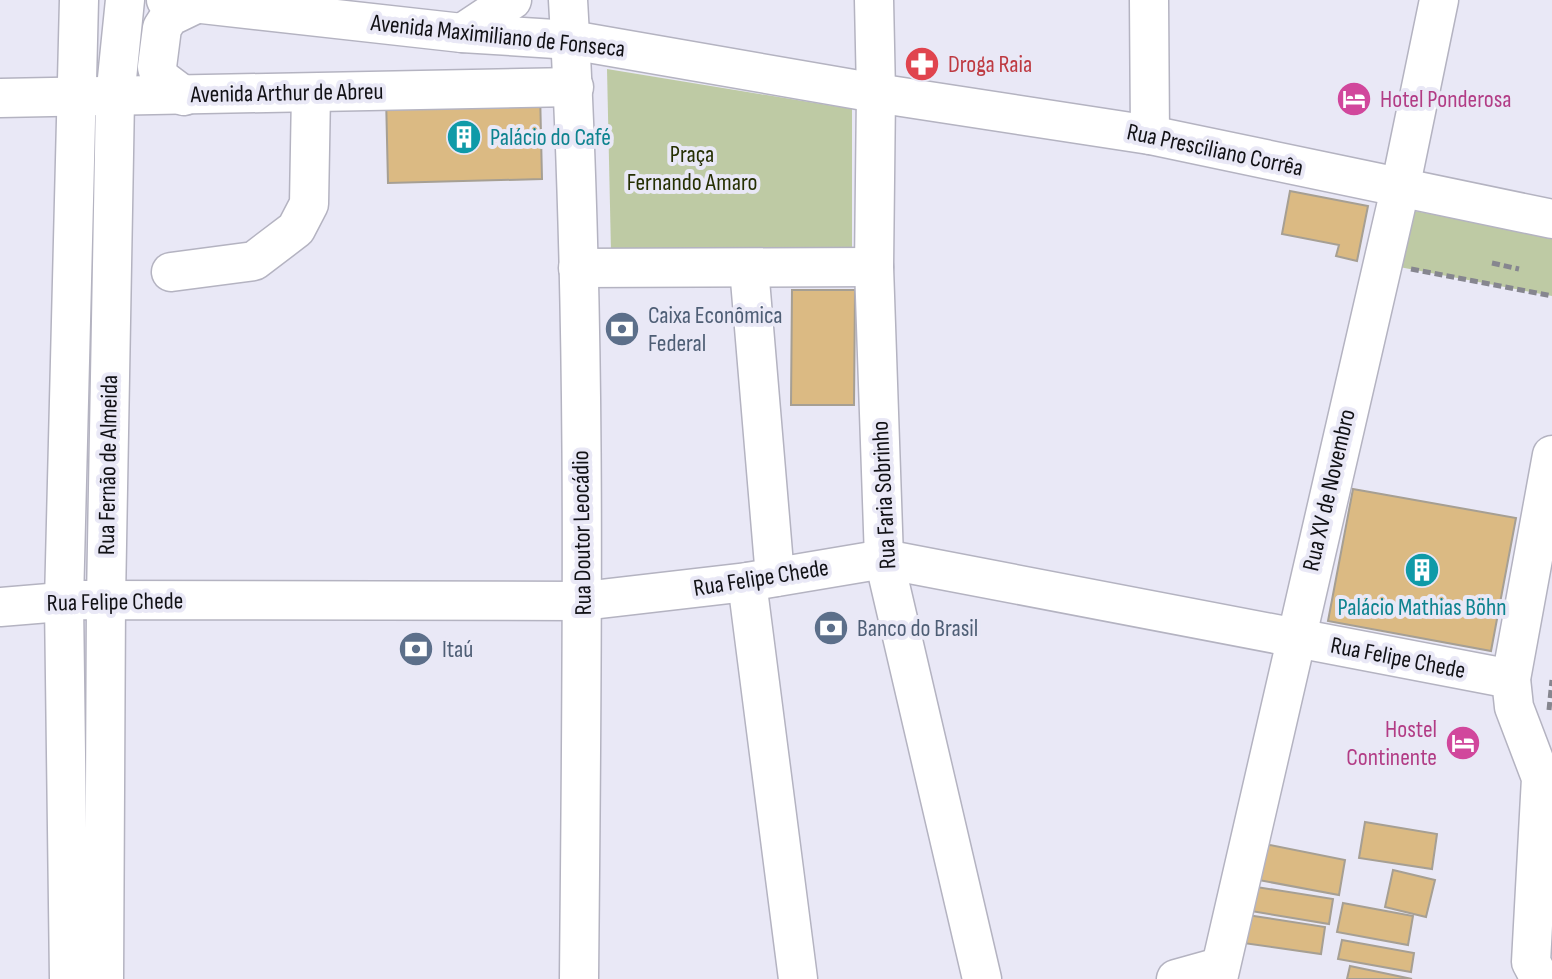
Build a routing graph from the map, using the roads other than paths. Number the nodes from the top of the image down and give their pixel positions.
1 (79, 0) edge
2 (125, 0) edge
3 (512, 0) edge
4 (568, 0) edge
5 (874, 0) edge
6 (1149, 0) edge
7 (1439, 0) edge
8 (182, 1) edge
9 (462, 33) junction
10 (571, 40) junction
11 (574, 87) junction
12 (311, 93) junction
13 (876, 93) junction
14 (184, 96) junction
15 (0, 98) edge
16 (77, 98) junction
17 (115, 98) junction
18 (1150, 135) junction
19 (1400, 189) junction
20 (1552, 219) edge
21 (874, 267) junction
22 (578, 268) junction
23 (749, 268) junction
24 (171, 272) dead end
25 (1552, 455) edge
26 (884, 559) junction
27 (761, 579) junction
28 (106, 600) junction
29 (583, 601) junction
30 (64, 602) junction
31 (0, 607) edge
32 (1296, 639) junction
33 (1511, 679) junction
34 (1219, 973) edge
35 (1526, 973) edge
36 (69, 979) edge
37 (104, 979) edge
38 (579, 979) edge
39 (798, 979) edge
40 (982, 979) edge
41 (1176, 979) edge

1 - 16 street, Rua Fernão de Almeida
2 - 17 street, Rua Fernão de Almeida
3 - 9 street
4 - 10 street, Rua Doutor Leocádio
5 - 13 street, Rua Faria Sobrinho
6 - 18 street
7 - 19 street, Rua XV de Novembro
8 - 9 street, Avenida Maximiliano de Fonseca
8 - 14 street
9 - 10 street, Avenida Maximiliano de Fonseca
10 - 11 street, Rua Doutor Leocádio
10 - 13 street, Avenida Maximiliano de Fonseca
11 - 12 street, Avenida Arthur de Abreu
11 - 22 street, Rua Doutor Leocádio
12 - 14 street, Avenida Arthur de Abreu
12 - 24 street
13 - 18 street, Rua Presciliano Corrêa
13 - 21 street, Rua Faria Sobrinho
14 - 17 street, Avenida Arthur de Abreu
15 - 16 street, Avenida Arthur de Abreu
16 - 17 street, Avenida Arthur de Abreu
16 - 30 street, Rua Fernão de Almeida
17 - 28 street, Rua Fernão de Almeida
18 - 19 street, Rua Presciliano Corrêa
19 - 20 street, Rua Presciliano Corrêa
19 - 32 street, Rua XV de Novembro
21 - 23 street
21 - 26 street, Rua Faria Sobrinho
22 - 23 street
22 - 29 street, Rua Doutor Leocádio
23 - 27 street
25 - 33 street
26 - 27 street, Rua Felipe Chede
26 - 32 street, Rua Felipe Chede
26 - 40 street, Rua Faria Sobrinho
27 - 29 street, Rua Felipe Chede
27 - 39 street
28 - 29 street, Rua Felipe Chede
28 - 30 street, Rua Felipe Chede
28 - 37 street, Rua Fernão de Almeida
29 - 38 street, Rua Doutor Leocádio
30 - 31 street, Rua Felipe Chede
30 - 36 street, Rua Fernão de Almeida
32 - 33 street, Rua Felipe Chede
32 - 34 street, Rua XV de Novembro
33 - 35 street
34 - 41 street

